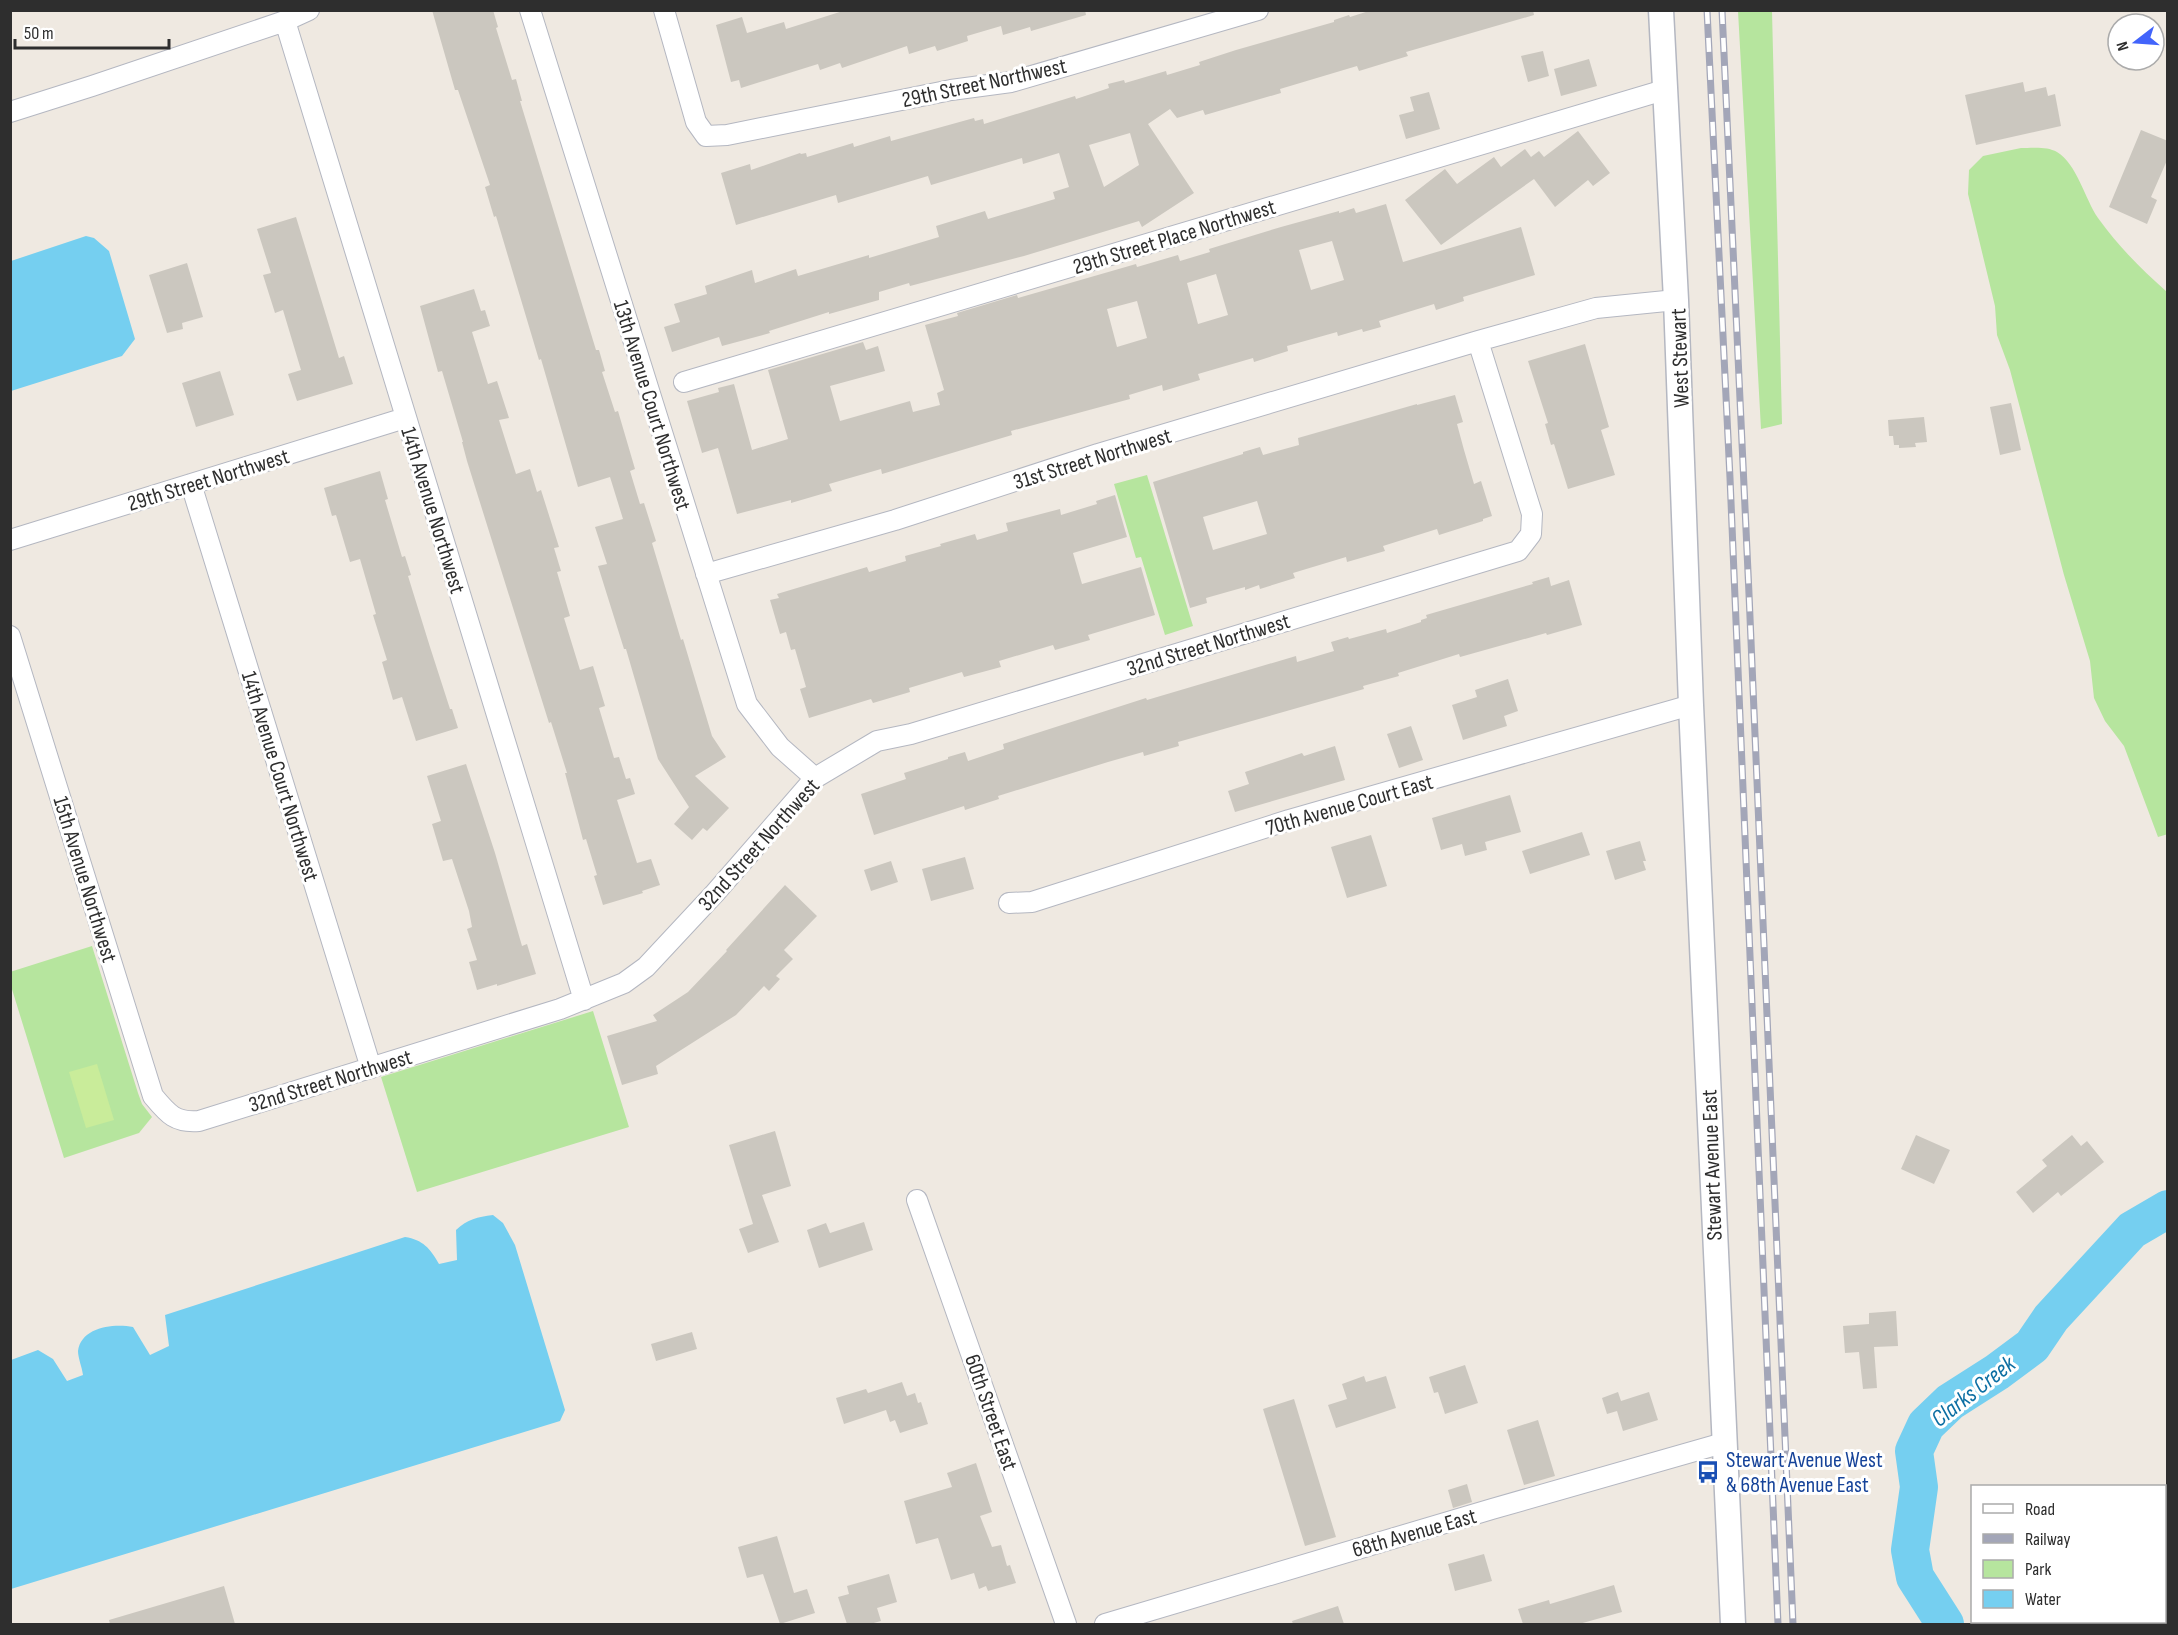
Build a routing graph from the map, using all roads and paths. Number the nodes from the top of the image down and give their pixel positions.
1 (309, 10) edge
2 (530, 10) edge
3 (664, 10) edge
4 (1258, 10) edge
5 (1661, 10) edge
6 (1229, 14) edge
7 (285, 21) junction
8 (1664, 90) junction
9 (10, 111) edge
10 (1676, 300) junction
11 (1478, 341) junction
12 (684, 382) dead end
13 (405, 418) junction
14 (191, 484) junction
15 (10, 540) edge
16 (706, 574) junction
17 (10, 636) edge
18 (1691, 705) junction
19 (815, 778) junction
20 (1009, 903) dead end
21 (584, 1000) junction
22 (371, 1068) junction
23 (171, 1116) joint
24 (917, 1200) dead end
25 (1723, 1443) junction
26 (1066, 1624) edge
27 (1105, 1624) edge
28 (1733, 1624) edge

1 - 7 street
2 - 16 street, 13th Avenue Court Northwest
3 - 6 street, 29th Street Northwest
4 - 6 street, 29th Street Northwest
5 - 8 street, West Stewart
7 - 9 street
7 - 13 street, 14th Avenue Northwest
8 - 10 street, West Stewart
8 - 12 street, 29th Street Place Northwest
10 - 11 street
10 - 18 street, West Stewart
11 - 16 street, 31st Street Northwest
11 - 19 street, 32nd Street Northwest
13 - 14 street, 29th Street Northwest
13 - 21 street, 14th Avenue Northwest
14 - 15 street, 29th Street Northwest
14 - 22 street, 14th Avenue Court Northwest
16 - 19 street, 13th Avenue Court Northwest
17 - 23 street, 15th Avenue Northwest
18 - 20 street, 70th Avenue Court East
18 - 25 street, Stewart Avenue East
19 - 21 street, 32nd Street Northwest
21 - 22 street, 32nd Street Northwest
22 - 23 street, 32nd Street Northwest
24 - 26 street, 60th Street East
25 - 27 street, 68th Avenue East
25 - 28 street, Stewart Avenue East

